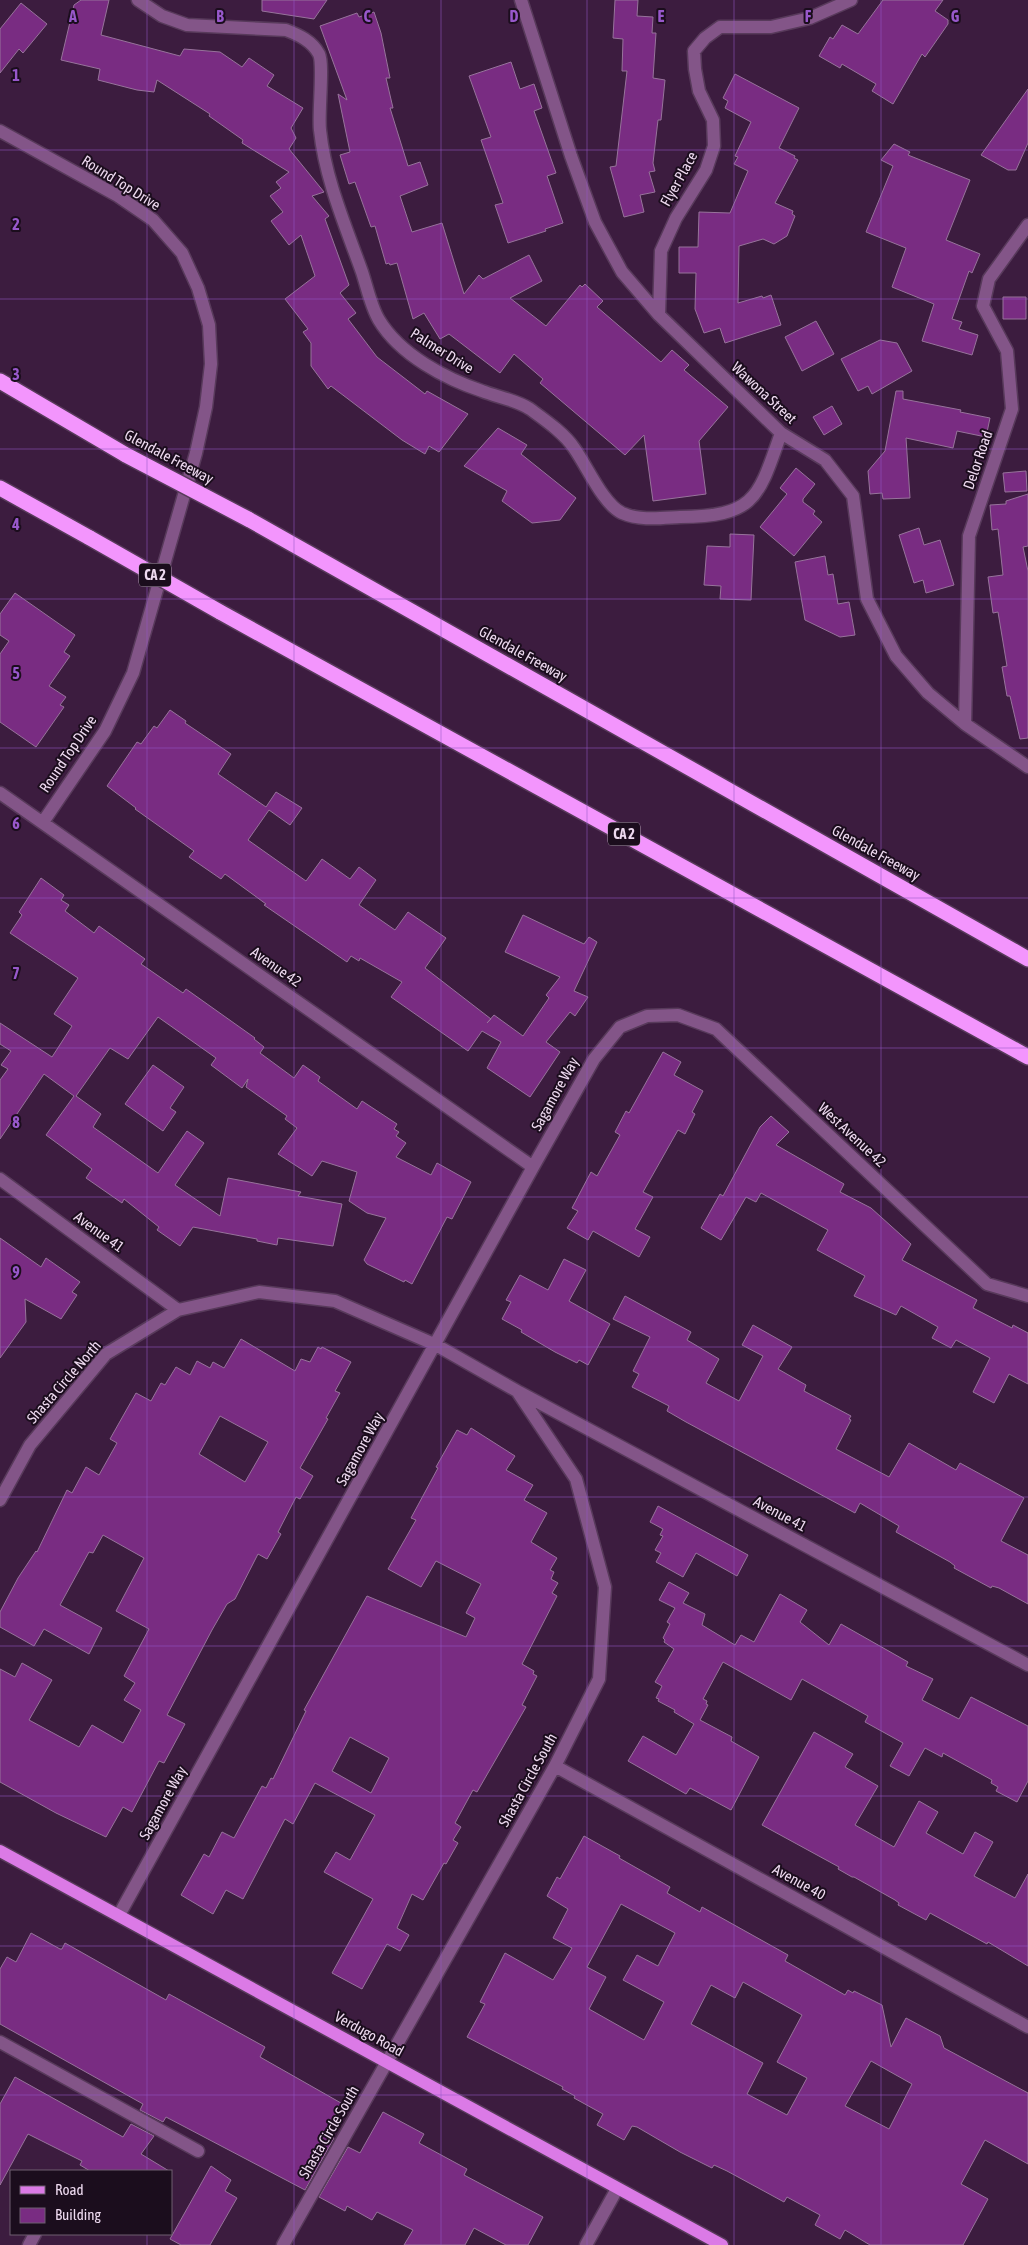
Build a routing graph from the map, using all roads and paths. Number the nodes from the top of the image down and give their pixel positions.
1 (138, 0) edge
2 (521, 0) edge
3 (851, 0) edge
4 (0, 131) edge
5 (1028, 225) edge
6 (660, 315) junction
7 (0, 381) edge
8 (781, 433) junction
9 (0, 488) edge
10 (965, 724) junction
11 (1028, 767) edge
12 (0, 793) edge
13 (43, 822) junction
14 (1025, 955) edge
15 (647, 1016) joint
16 (1028, 1057) edge
17 (533, 1167) junction
18 (0, 1180) edge
19 (1028, 1296) edge
20 (178, 1310) junction
21 (436, 1345) junction
22 (517, 1391) junction
23 (0, 1500) edge
24 (1028, 1665) edge
25 (555, 1766) junction
26 (0, 1851) edge
27 (119, 1915) junction
28 (1028, 2027) edge
29 (0, 2042) edge
30 (388, 2063) junction
31 (198, 2151) dead end
32 (617, 2189) junction
33 (283, 2245) edge
34 (586, 2245) edge
35 (722, 2245) edge

1 - 8 street, Palmer Drive
2 - 6 street, Wawona Street
3 - 6 street, Flyer Place
4 - 13 street, Round Top Drive
5 - 10 street, Delor Road
6 - 8 street, Wawona Street
7 - 14 highway, Glendale Freeway, bridge
8 - 10 street, Wawona Street
9 - 16 highway, CA 2, bridge
10 - 11 street, Wawona Street
12 - 13 street, Avenue 42
13 - 17 street, Avenue 42
15 - 17 street, Sagamore Way
15 - 19 street, West Avenue 42
17 - 21 street, Sagamore Way
18 - 20 street, Avenue 41
20 - 21 street, Shasta Circle North
20 - 23 street, Shasta Circle North
21 - 22 street, Shasta Circle South
21 - 27 street, Sagamore Way
22 - 24 street, Avenue 41
22 - 25 street, Shasta Circle South
25 - 28 street, Avenue 40
25 - 30 street, Shasta Circle South
26 - 27 main road, Verdugo Road
27 - 30 main road, Verdugo Road
29 - 31 street
30 - 32 main road, Verdugo Road
30 - 33 street, Shasta Circle South
32 - 34 street
32 - 35 main road, Verdugo Road

